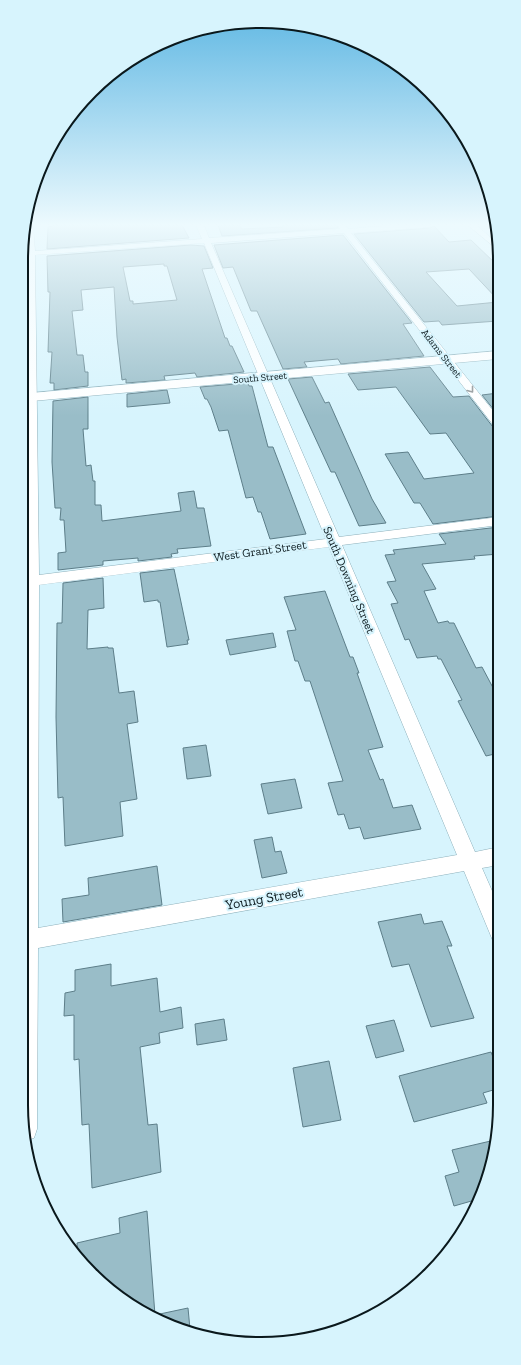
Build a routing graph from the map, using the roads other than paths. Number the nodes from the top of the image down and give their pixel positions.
1 (228, 289) edge
2 (391, 289) edge
3 (493, 355) edge
4 (448, 359) junction
5 (264, 376) junction
6 (28, 397) edge
7 (493, 418) edge
8 (493, 522) edge
9 (332, 541) junction
10 (28, 582) edge
11 (493, 857) edge
12 (469, 862) junction
13 (493, 918) edge
14 (28, 940) edge

1 - 5 street, South Downing Street
2 - 4 street, Adams Street
3 - 4 street, South Street
4 - 5 street, South Street
4 -> 7 street, Adams Street
5 - 6 street, South Street
5 - 9 street, South Downing Street
8 - 9 street, West Grant Street
9 - 10 street, West Grant Street
9 - 12 street, South Downing Street
11 - 12 street, Young Street
12 - 13 street, South Downing Street
12 - 14 street, Young Street

